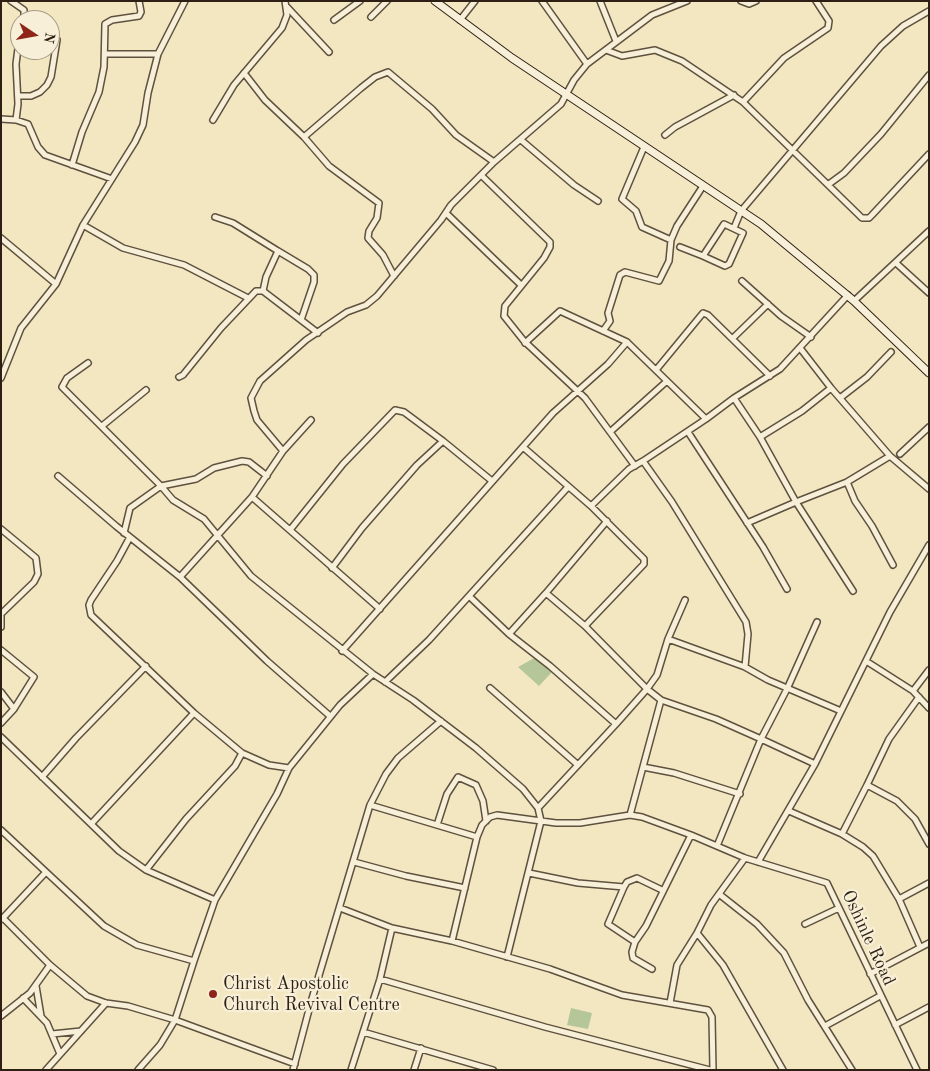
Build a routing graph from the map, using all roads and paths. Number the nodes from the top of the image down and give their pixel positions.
1 (11, 1) edge
2 (139, 1) edge
3 (186, 1) edge
4 (360, 1) edge
5 (388, 1) edge
6 (435, 1) edge
7 (475, 1) edge
8 (542, 1) edge
9 (600, 1) edge
10 (687, 1) edge
11 (741, 1) edge
12 (756, 1) edge
13 (816, 1) edge
14 (286, 4) edge
15 (24, 10) edge
16 (929, 11) edge
17 (372, 16) dead end
18 (334, 20) dead end
19 (460, 20) junction
20 (616, 41) junction
21 (606, 50) junction
22 (329, 52) dead end
23 (105, 54) junction
24 (158, 54) junction
25 (17, 60) edge
26 (54, 60) edge
27 (587, 64) junction
28 (244, 73) junction
29 (929, 75) edge
30 (927, 81) edge
31 (566, 94) junction
32 (734, 95) junction
33 (18, 96) junction
34 (743, 102) junction
35 (1, 119) edge
36 (16, 120) junction
37 (213, 120) dead end
38 (665, 136) dead end
39 (304, 137) junction
40 (521, 140) junction
41 (644, 147) junction
42 (792, 149) junction
43 (929, 154) edge
44 (494, 162) junction
45 (72, 165) junction
46 (481, 175) junction
47 (112, 179) junction
48 (829, 184) junction
49 (703, 186) junction
50 (598, 201) dead end
51 (741, 211) junction
52 (446, 213) junction
53 (215, 217) dead end
54 (83, 225) junction
55 (734, 228) junction
56 (929, 231) edge
57 (1, 238) edge
58 (671, 240) junction
59 (680, 246) dead end
60 (278, 251) junction
61 (702, 256) junction
62 (896, 263) junction
63 (394, 276) junction
64 (742, 281) dead end
65 (56, 284) junction
66 (521, 286) junction
67 (263, 290) junction
68 (929, 292) edge
69 (848, 295) junction
70 (248, 298) junction
71 (854, 301) junction
72 (768, 304) junction
73 (301, 320) junction
74 (603, 332) junction
75 (318, 333) junction
76 (811, 337) junction
77 (733, 338) junction
78 (627, 342) junction
79 (526, 343) junction
80 (800, 348) junction
81 (891, 352) dead end
82 (88, 363) dead end
83 (656, 370) junction
84 (3, 371) edge
85 (929, 373) edge
86 (770, 376) junction
87 (178, 377) dead end
88 (1, 378) edge
89 (667, 381) junction
90 (831, 388) junction
91 (146, 390) dead end
92 (577, 391) junction
93 (734, 398) junction
94 (840, 398) junction
95 (706, 419) junction
96 (311, 420) dead end
97 (102, 426) junction
98 (929, 427) edge
99 (610, 432) junction
100 (688, 432) junction
101 (760, 437) junction
102 (443, 441) junction
103 (523, 447) junction
104 (284, 451) junction
105 (900, 454) dead end
106 (890, 456) junction
107 (643, 461) junction
108 (635, 466) junction
109 (58, 476) dead end
110 (267, 476) junction
111 (492, 481) junction
112 (847, 482) junction
113 (161, 486) junction
114 (568, 487) junction
115 (929, 489) edge
116 (252, 497) junction
117 (796, 502) junction
118 (591, 506) junction
119 (607, 521) junction
120 (747, 523) junction
121 (1, 529) edge
122 (290, 530) junction
123 (124, 533) junction
124 (218, 534) junction
125 (130, 537) junction
126 (929, 545) edge
127 (893, 565) dead end
128 (332, 568) junction
129 (180, 578) junction
130 (787, 590) dead end
131 (853, 591) dead end
132 (546, 593) junction
133 (469, 596) junction
134 (685, 600) dead end
135 (380, 609) junction
136 (1, 614) edge
137 (817, 622) dead end
138 (585, 626) junction
139 (1, 627) edge
140 (509, 634) junction
141 (668, 639) junction
142 (1, 650) edge
143 (342, 651) junction
144 (866, 661) junction
145 (146, 666) junction
146 (745, 667) junction
147 (929, 670) edge
148 (373, 674) junction
149 (385, 682) junction
150 (490, 688) dead end
151 (647, 689) junction
152 (788, 689) junction
153 (913, 691) junction
154 (1, 692) edge
155 (919, 697) junction
156 (661, 700) junction
157 (929, 708) edge
158 (14, 709) junction
159 (841, 711) junction
160 (194, 712) junction
161 (330, 716) junction
162 (442, 721) junction
163 (1, 723) edge
164 (616, 724) junction
165 (1, 737) edge
166 (761, 739) junction
167 (242, 753) junction
168 (815, 764) junction
169 (578, 765) junction
170 (643, 767) junction
171 (288, 768) junction
172 (42, 777) junction
173 (867, 785) junction
174 (740, 794) junction
175 (370, 805) junction
176 (538, 808) junction
177 (789, 811) junction
178 (630, 816) junction
179 (486, 821) junction
180 (541, 821) junction
181 (92, 823) junction
182 (437, 825) junction
183 (1, 830) edge
184 (842, 834) junction
185 (691, 835) junction
186 (477, 837) junction
187 (929, 844) edge
188 (717, 846) junction
189 (745, 858) junction
190 (354, 862) junction
191 (758, 862) junction
192 (146, 870) junction
193 (46, 872) junction
194 (529, 873) junction
195 (929, 883) edge
196 (624, 887) junction
197 (465, 888) junction
198 (662, 890) junction
199 (719, 894) junction
200 (899, 899) junction
201 (215, 900) junction
202 (340, 908) junction
203 (839, 908) junction
204 (2, 919) edge
205 (804, 924) dead end
206 (392, 928) junction
207 (696, 933) junction
208 (452, 941) junction
209 (635, 942) junction
210 (929, 943) edge
211 (920, 947) junction
212 (507, 957) junction
213 (194, 960) junction
214 (50, 965) junction
215 (652, 968) dead end
216 (870, 974) junction
217 (380, 979) junction
218 (36, 985) junction
219 (880, 996) junction
220 (23, 998) junction
221 (106, 1003) junction
222 (670, 1003) junction
223 (929, 1007) edge
224 (1, 1016) edge
225 (41, 1016) junction
226 (175, 1020) junction
227 (895, 1025) junction
228 (825, 1026) junction
229 (81, 1031) junction
230 (363, 1032) junction
231 (52, 1034) junction
232 (421, 1048) junction
233 (60, 1054) junction
234 (294, 1067) edge
235 (46, 1070) edge
236 (138, 1070) edge
237 (351, 1070) edge
238 (414, 1070) edge
239 (493, 1070) edge
240 (712, 1070) edge
241 (783, 1070) edge
242 (852, 1070) edge
243 (917, 1070) edge

1 - 15 street
2 - 23 street
3 - 24 street
4 - 18 street
5 - 17 street
6 - 19 main road
7 - 19 street
8 - 27 street
9 - 20 street
10 - 20 street
11 - 12 street
13 - 34 street
14 - 22 street
14 - 28 street
16 - 42 street
19 - 31 main road
20 - 21 street
21 - 27 street
21 - 32 street
23 - 24 street
23 - 45 street
24 - 47 street
25 - 33 street
26 - 33 street
27 - 31 street
28 - 37 street
28 - 39 street
29 - 30 street
30 - 48 street
31 - 40 street
31 - 41 main road
32 - 34 street
32 - 38 street
33 - 36 street
34 - 42 street
35 - 36 street
36 - 45 street
39 - 44 street
39 - 63 street
40 - 44 street
40 - 50 street
41 - 49 main road
41 - 58 street
42 - 48 street
42 - 51 street
43 - 48 street
44 - 46 street
45 - 47 street
46 - 52 street
46 - 66 street
47 - 54 street
49 - 51 main road
49 - 58 street
51 - 55 street
51 - 69 main road
52 - 63 street
52 - 66 street
53 - 60 street
54 - 65 street
54 - 70 street
55 - 61 street
55 - 61 street
56 - 62 street
57 - 65 street
58 - 74 street
59 - 61 street
60 - 67 street
60 - 73 street
62 - 68 street
62 - 71 street
63 - 75 street
64 - 72 street
65 - 84 street
66 - 79 street
67 - 70 street
67 - 73 street
69 - 71 main road
69 - 76 street
70 - 87 street
71 - 85 main road
72 - 76 street
72 - 77 street
73 - 75 street
74 - 78 street
74 - 79 street
75 - 104 street
76 - 80 street
77 - 83 street
77 - 86 street
78 - 83 street
78 - 92 street
79 - 92 street
80 - 86 street
80 - 90 street
81 - 94 street
82 - 97 street
83 - 89 street
84 - 88 street
86 - 93 street
89 - 95 street
89 - 99 street
90 - 94 street
90 - 101 street
91 - 97 street
92 - 99 street
92 - 103 street
93 - 95 street
93 - 101 street
94 - 106 street
95 - 100 street
96 - 104 street
97 - 113 street
98 - 105 street
99 - 108 street
100 - 107 street
100 - 120 street
101 - 117 street
102 - 111 street
102 - 122 street
102 - 128 street
103 - 111 street
103 - 114 street
104 - 110 street
106 - 112 street
106 - 115 street
107 - 108 street
107 - 146 street
108 - 118 street
109 - 123 street
110 - 113 street
110 - 116 street
111 - 135 street
112 - 117 street
112 - 127 street
113 - 123 street
113 - 124 street
114 - 118 street
114 - 133 street
116 - 122 street
116 - 124 street
117 - 120 street
117 - 131 street
118 - 119 street
119 - 132 street
119 - 138 street
120 - 130 street
121 - 136 street
122 - 128 street
123 - 125 street
124 - 129 street
124 - 143 street
125 - 129 street
125 - 145 street
126 - 144 street
128 - 135 street
129 - 161 street
132 - 138 street
132 - 140 street
133 - 140 street
133 - 149 street
134 - 141 street
135 - 143 street
136 - 139 street
137 - 152 street
138 - 151 street
140 - 164 street
141 - 146 street
141 - 151 street
142 - 158 street
143 - 148 street
144 - 153 street
144 - 159 street
145 - 160 street
145 - 172 street
146 - 152 street
147 - 153 street
148 - 149 street
148 - 161 street
149 - 162 street
150 - 169 street
151 - 156 street
151 - 164 street
152 - 159 street
152 - 166 street
153 - 155 street
154 - 158 street
155 - 157 street
155 - 173 street
156 - 166 street
156 - 170 street
158 - 163 street
159 - 168 street
160 - 167 street
160 - 181 street
161 - 171 street
162 - 175 street
162 - 176 street
164 - 169 street
165 - 172 street
166 - 168 street
166 - 174 street
167 - 171 street
167 - 192 street
168 - 177 street
169 - 176 street
170 - 174 street
170 - 178 street
171 - 201 street
172 - 181 street
173 - 184 street
173 - 187 street
174 - 188 street
175 - 182 street
175 - 190 street
176 - 180 street
177 - 184 street
177 - 191 street
178 - 180 street
178 - 185 street, Oshinle Road
179 - 180 street
179 - 182 street
179 - 186 street
180 - 194 street
181 - 192 street
182 - 186 street
183 - 193 street
184 - 200 street
185 - 188 street, Oshinle Road
185 - 198 street
186 - 197 street
188 - 189 street, Oshinle Road
189 - 191 street, Oshinle Road
189 - 199 street
190 - 197 street
190 - 202 street
191 - 203 street, Oshinle Road
192 - 201 street
193 - 204 street
193 - 213 street
194 - 196 street
194 - 212 street
195 - 200 street
196 - 198 street
196 - 209 street
197 - 208 street
198 - 209 street
199 - 207 street
199 - 228 street
200 - 211 street
201 - 213 street
202 - 206 street
202 - 234 street
203 - 205 street
203 - 216 street, Oshinle Road
204 - 214 street
206 - 208 street
206 - 217 street
207 - 222 street
207 - 241 street
208 - 212 street
209 - 215 street
210 - 211 street
211 - 216 street
212 - 222 street
213 - 226 street
214 - 218 street
214 - 221 street
216 - 219 street, Oshinle Road
217 - 230 street
217 - 240 street
218 - 220 street
218 - 225 street
219 - 227 street, Oshinle Road
219 - 228 street
220 - 224 street
220 - 225 street
221 - 226 street
221 - 229 street
222 - 240 street
223 - 227 street
225 - 231 street
226 - 234 street
226 - 236 street
227 - 243 street, Oshinle Road
228 - 242 street
229 - 231 street
229 - 233 street
230 - 232 street
230 - 237 street
231 - 233 street
232 - 238 street
232 - 239 street
233 - 235 street

